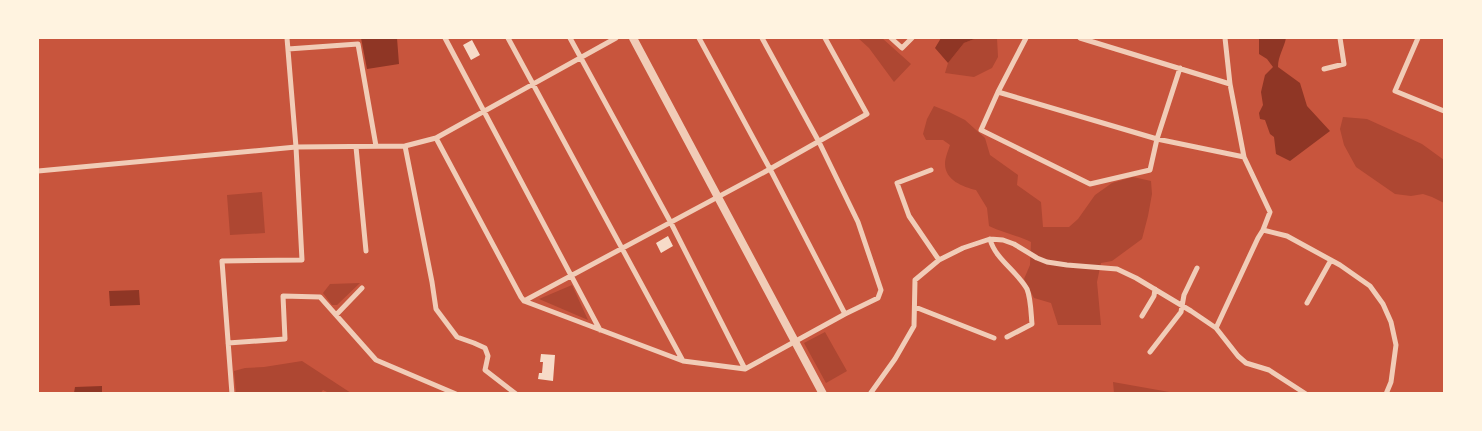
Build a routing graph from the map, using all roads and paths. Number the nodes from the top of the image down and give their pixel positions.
1 (287, 38) edge
2 (445, 38) edge
3 (508, 38) edge
4 (570, 38) edge
5 (616, 38) edge
6 (632, 38) edge
7 (699, 38) edge
8 (762, 38) edge
9 (825, 38) edge
10 (891, 38) edge
11 (912, 38) edge
12 (1026, 38) edge
13 (1080, 38) edge
14 (1225, 38) edge
15 (1340, 38) edge
16 (1418, 38) edge
17 (288, 49) junction
18 (581, 57) junction
19 (1180, 68) junction
20 (1324, 69) dead end
21 (533, 83) junction
22 (1230, 84) junction
23 (998, 92) junction
24 (483, 111) junction
25 (1444, 111) edge
26 (436, 138) junction
27 (1158, 139) junction
28 (819, 142) junction
29 (356, 146) junction
30 (376, 146) junction
31 (405, 146) junction
32 (296, 147) junction
33 (1244, 157) junction
34 (770, 169) junction
35 (931, 170) dead end
36 (38, 171) edge
37 (718, 197) junction
38 (671, 223) junction
39 (1263, 230) junction
40 (990, 239) junction
41 (622, 248) junction
42 (366, 251) dead end
43 (939, 260) junction
44 (1331, 260) junction
45 (1197, 268) dead end
46 (571, 275) junction
47 (362, 288) dead end
48 (1155, 289) junction
49 (524, 301) junction
50 (1307, 303) dead end
51 (1183, 306) junction
52 (915, 307) junction
53 (845, 314) junction
54 (336, 315) junction
55 (1142, 316) dead end
56 (1216, 328) junction
57 (600, 330) junction
58 (1007, 337) dead end
59 (994, 338) dead end
60 (796, 342) junction
61 (228, 343) junction
62 (1150, 352) dead end
63 (683, 361) junction
64 (745, 369) junction
65 (232, 394) edge
66 (456, 394) edge
67 (516, 394) edge
68 (823, 394) edge
69 (870, 394) edge
70 (1306, 394) edge
71 (1386, 394) edge

1 - 17 street
2 - 24 street
3 - 21 street
4 - 18 street
5 - 18 street
6 - 37 street
7 - 34 street
8 - 28 street
9 - 28 street
10 - 11 street
12 - 23 street
13 - 19 street
14 - 22 street
15 - 20 street
16 - 25 street
17 - 30 street
17 - 32 street
18 - 21 street
18 - 38 street
19 - 22 street
19 - 27 street
21 - 24 street
21 - 41 street
22 - 33 street
23 - 27 street
23 - 27 street
24 - 26 street
24 - 46 street
26 - 31 street
26 - 49 street
27 - 33 street
28 - 34 street
28 - 53 street
29 - 30 street
29 - 32 street
29 - 42 street
30 - 31 street
31 - 67 street
32 - 36 street
32 - 61 street
33 - 39 street
34 - 37 street
34 - 53 street
35 - 43 street
37 - 38 street
37 - 60 street
38 - 41 street
38 - 64 street
39 - 44 street
39 - 56 street
40 - 43 street
40 - 48 street
40 - 58 street
41 - 46 street
41 - 63 street
43 - 52 street
44 - 50 street
44 - 71 street
45 - 51 street
46 - 49 street
46 - 57 street
47 - 54 street
48 - 51 street
48 - 55 street
49 - 57 street
51 - 56 street
51 - 62 street
52 - 59 street
52 - 69 street
53 - 60 street
54 - 61 street
54 - 66 street
56 - 70 street
57 - 63 street
60 - 64 street
60 - 68 street
61 - 65 street
63 - 64 street

